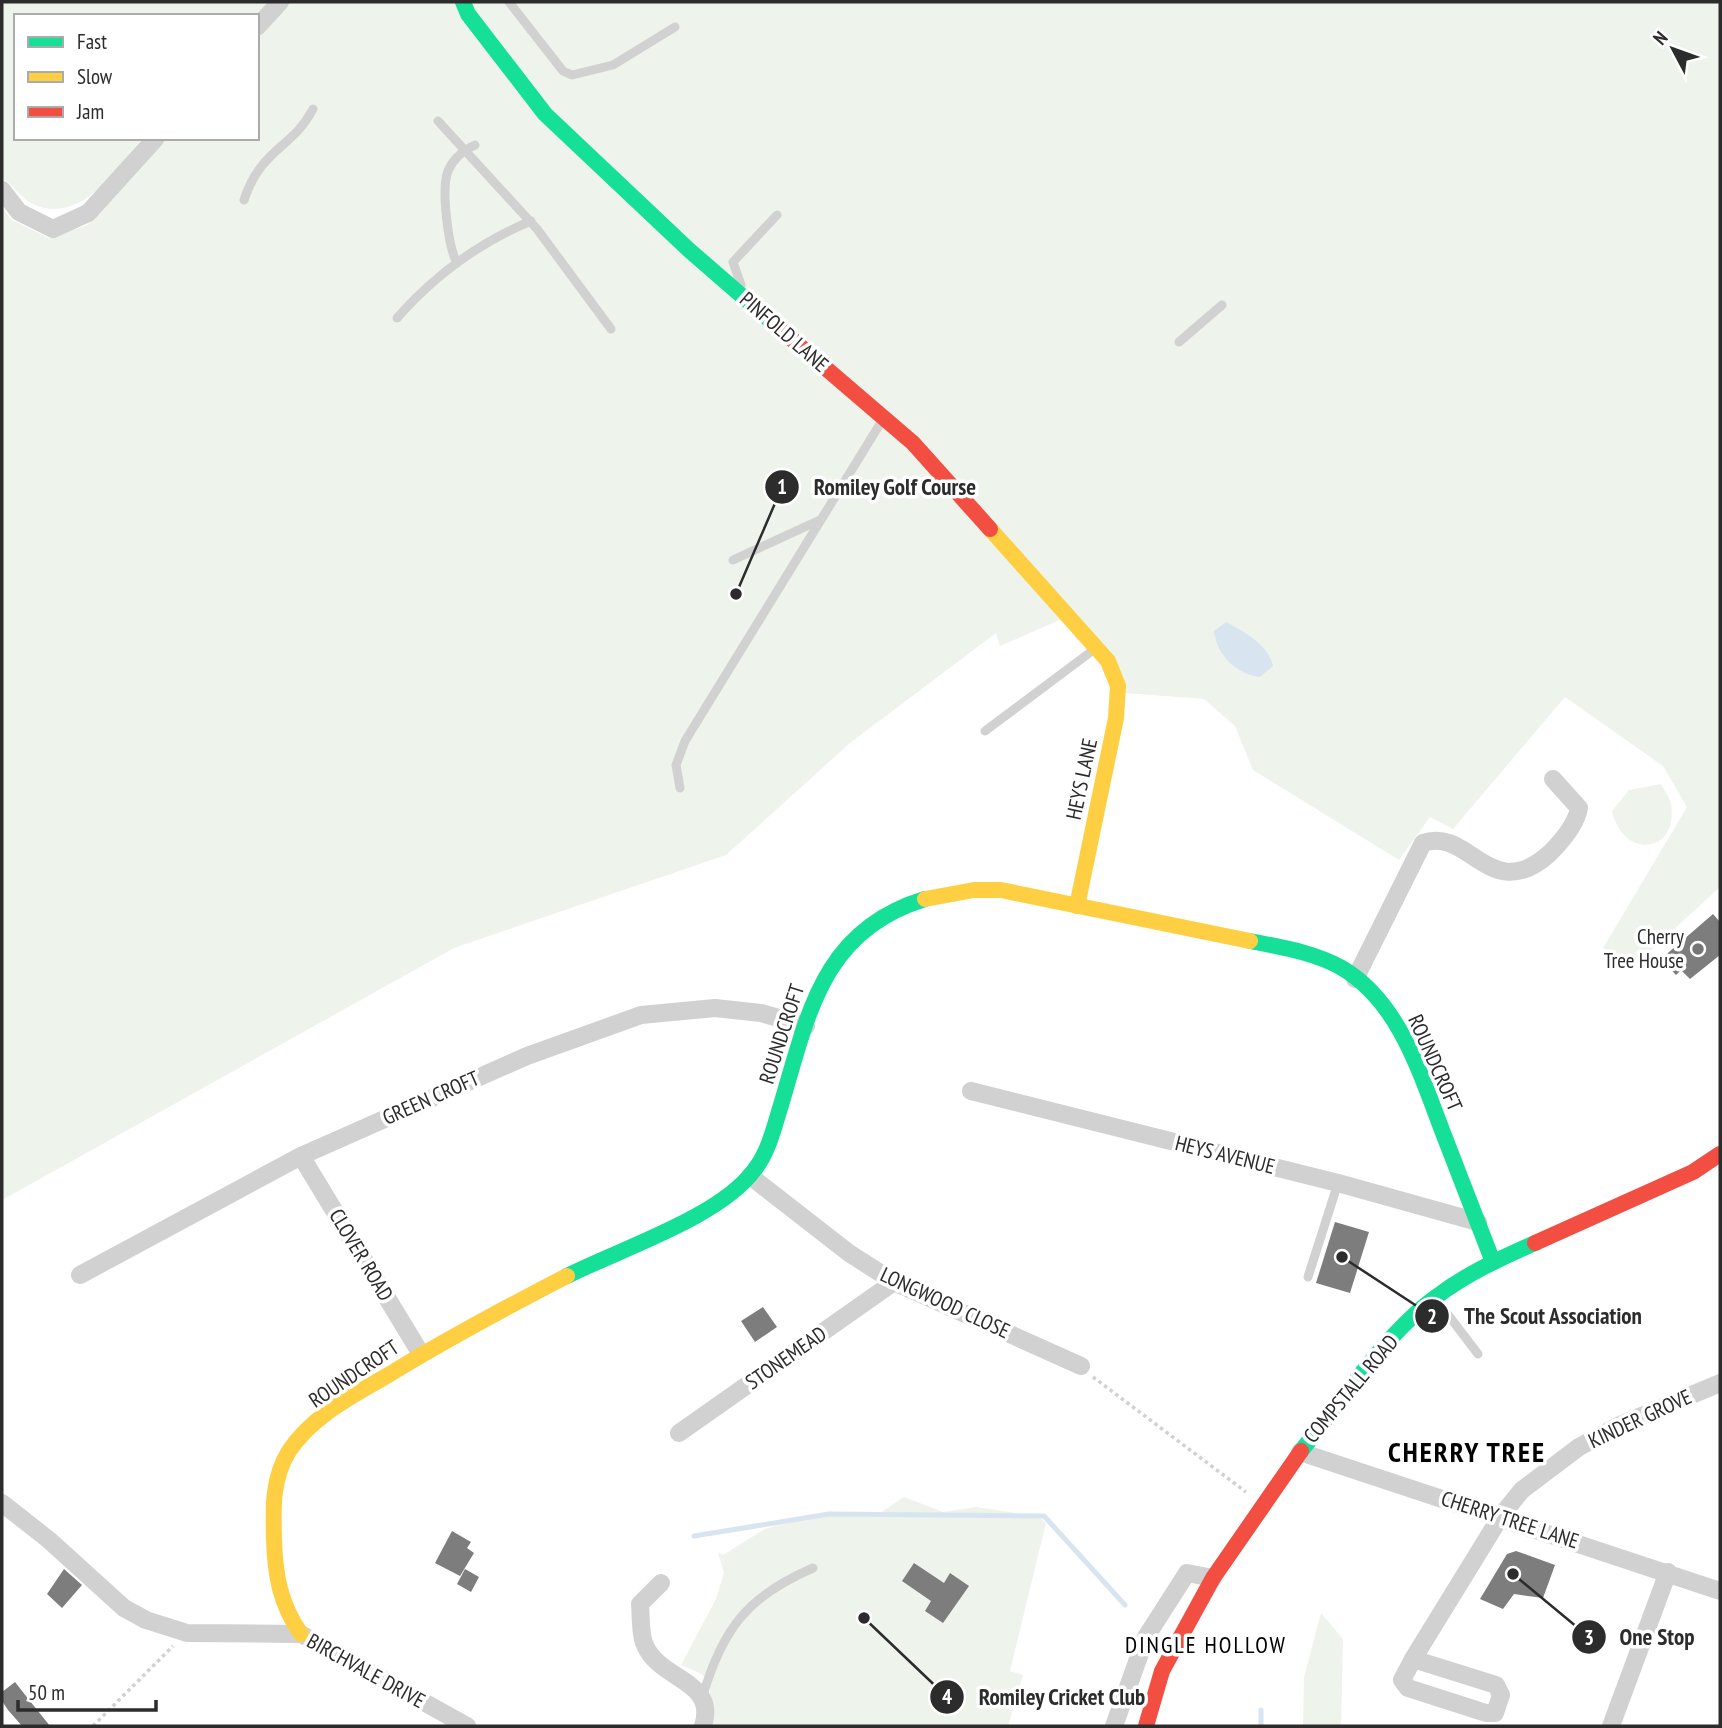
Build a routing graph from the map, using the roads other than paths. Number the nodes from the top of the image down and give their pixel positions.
1 (280, 2) edge
2 (463, 2) edge
3 (509, 2) edge
4 (259, 25) edge
5 (676, 27) dead end
6 (313, 109) dead end
7 (438, 121) dead end
8 (154, 140) edge
9 (475, 145) dead end
10 (464, 150) junction
11 (2, 190) edge
12 (244, 200) dead end
13 (777, 215) dead end
14 (531, 222) junction
15 (457, 263) junction
16 (740, 294) junction
17 (1222, 305) dead end
18 (397, 318) dead end
19 (611, 329) dead end
20 (1179, 342) dead end
21 (884, 417) junction
22 (821, 519) junction
23 (733, 560) dead end
24 (1097, 647) junction
25 (1108, 662) joint
26 (985, 731) dead end
27 (1553, 779) dead end
28 (680, 788) dead end
29 (1077, 906) junction
30 (1355, 979) junction
31 (806, 1026) junction
32 (971, 1091) dead end
33 (1720, 1154) edge
34 (301, 1156) junction
35 (750, 1177) junction
36 (1338, 1183) junction
37 (1478, 1222) junction
38 (1493, 1262) junction
39 (80, 1275) dead end
40 (1308, 1277) dead end
41 (894, 1282) junction
42 (1435, 1297) junction
43 (421, 1354) junction
44 (1478, 1354) dead end
45 (1081, 1366) road end
46 (1720, 1383) edge
47 (679, 1433) dead end
48 (1300, 1452) junction
49 (2, 1503) edge
50 (1501, 1516) junction
51 (813, 1568) dead end
52 (1668, 1572) junction
53 (1213, 1578) junction
54 (661, 1583) dead end
55 (1720, 1591) edge
56 (301, 1634) junction
57 (1413, 1659) junction
58 (703, 1695) junction
59 (467, 1726) edge
60 (704, 1726) edge
61 (1114, 1726) edge
62 (1146, 1726) edge
63 (1611, 1726) edge

1 - 4 street
2 - 16 street, PINFOLD LANE
3 - 5 lane
6 - 12 lane
7 - 10 lane
8 - 11 street
9 - 10 lane
10 - 14 lane
10 - 15 lane
13 - 16 lane
14 - 15 lane
14 - 19 lane
15 - 18 lane
16 - 21 street, PINFOLD LANE
17 - 20 lane
21 - 22 lane
21 - 24 street, PINFOLD LANE
22 - 23 lane
22 - 28 lane
24 - 25 street, PINFOLD LANE
24 - 26 lane
25 - 29 street, HEYS LANE
27 - 30 street
29 - 30 street, ROUNDCROFT
29 - 31 street, ROUNDCROFT
30 - 37 street, ROUNDCROFT
31 - 34 street, GREEN CROFT
31 - 35 street, ROUNDCROFT
32 - 36 street, HEYS AVENUE
33 - 38 street, COMPSTALL ROAD
34 - 39 street, GREEN CROFT
34 - 43 street, CLOVER ROAD
35 - 41 street, LONGWOOD CLOSE
35 - 43 street, ROUNDCROFT
36 - 37 street, HEYS AVENUE
36 - 40 lane
37 - 38 street, ROUNDCROFT
38 - 42 street, COMPSTALL ROAD
41 - 45 street, LONGWOOD CLOSE
41 - 47 street, STONEMEAD
42 - 44 lane
42 - 48 street, COMPSTALL ROAD
43 - 56 street, ROUNDCROFT
46 - 50 street, KINDER GROVE
48 - 50 street, CHERRY TREE LANE
48 - 53 street, COMPSTALL ROAD
49 - 56 street, BIRCHVALE DRIVE
50 - 52 street, CHERRY TREE LANE
50 - 57 street, KINDER GROVE
51 - 58 lane
52 - 55 street, CHERRY TREE LANE
52 - 63 street
53 - 61 street
53 - 62 street, COMPSTALL ROAD
54 - 58 street
56 - 59 street, BIRCHVALE DRIVE
57 - 57 street
58 - 60 street

